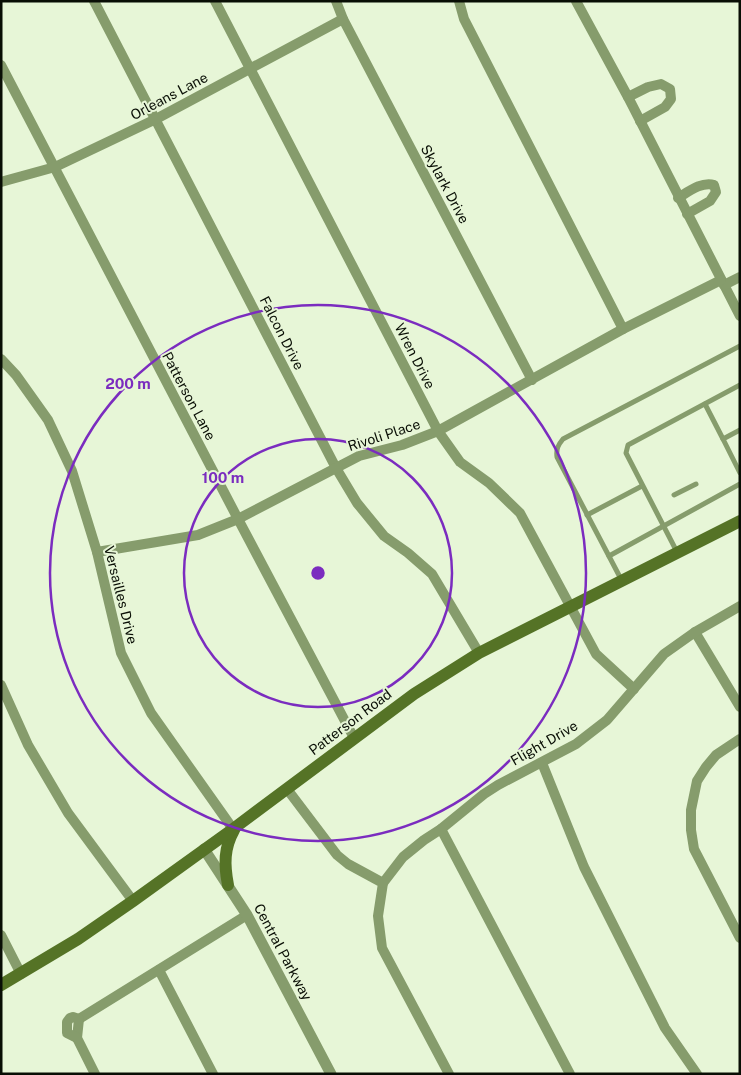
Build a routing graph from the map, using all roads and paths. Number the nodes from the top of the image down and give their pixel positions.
1 (94, 1) edge
2 (216, 1) edge
3 (336, 1) edge
4 (459, 1) edge
5 (576, 1) edge
6 (343, 19) junction
7 (1, 65) edge
8 (250, 69) junction
9 (628, 97) junction
10 (156, 119) junction
11 (640, 121) junction
12 (55, 168) junction
13 (1, 182) edge
14 (678, 198) junction
15 (687, 214) junction
16 (740, 276) edge
17 (722, 282) junction
18 (736, 298) edge
19 (740, 316) edge
20 (623, 329) junction
21 (740, 346) edge
22 (1, 359) edge
23 (532, 380) junction
24 (740, 385) edge
25 (705, 404) junction
26 (740, 430) edge
27 (438, 431) junction
28 (724, 439) junction
29 (336, 468) junction
30 (740, 473) edge
31 (696, 484) dead end
32 (740, 484) edge
33 (642, 486) junction
34 (674, 495) dead end
35 (588, 515) junction
36 (238, 520) junction
37 (740, 521) edge
38 (664, 527) junction
39 (97, 552) junction
40 (678, 553) junction
41 (609, 556) junction
42 (622, 581) junction
43 (740, 606) edge
44 (570, 608) junction
45 (695, 632) junction
46 (479, 653) junction
47 (1, 685) edge
48 (634, 689) junction
49 (740, 707) edge
50 (354, 738) junction
51 (740, 739) edge
52 (542, 763) junction
53 (287, 789) junction
54 (235, 828) junction
55 (441, 829) junction
56 (204, 849) junction
57 (383, 882) junction
58 (228, 885) junction
59 (133, 901) junction
60 (247, 915) junction
61 (1, 936) edge
62 (740, 938) edge
63 (158, 970) junction
64 (21, 974) junction
65 (1, 985) edge
66 (95, 1074) edge
67 (212, 1074) edge
68 (330, 1074) edge
69 (449, 1074) edge
70 (570, 1074) edge
71 (697, 1074) edge

1 - 10 street, Falcon Drive
2 - 8 street, Wren Drive
3 - 6 street, Skylark Drive
4 - 20 street
5 - 9 street
6 - 8 street, Orleans Lane
6 - 23 street, Skylark Drive
7 - 12 street, Patterson Lane
8 - 10 street, Orleans Lane
8 - 27 street, Wren Drive
9 - 11 street
9 - 11 street
10 - 12 street, Orleans Lane
10 - 29 street, Falcon Drive
11 - 14 street
12 - 13 street, Orleans Lane
12 - 36 street, Patterson Lane
14 - 15 street
14 - 15 street
15 - 17 street
16 - 17 street, Rivoli Place
17 - 18 street
17 - 20 street, Rivoli Place
18 - 19 street
20 - 23 street, Rivoli Place
21 - 35 lane
22 - 39 street, Versailles Drive
23 - 27 street, Rivoli Place
24 - 25 lane
25 - 28 lane
25 - 33 lane
26 - 28 lane
27 - 29 street, Rivoli Place
27 - 44 street, Wren Drive
28 - 30 lane
29 - 36 street, Rivoli Place
29 - 46 street, Falcon Drive
31 - 34 lane
32 - 38 lane
33 - 35 lane
33 - 38 lane
35 - 41 lane
36 - 39 street, Rivoli Place
36 - 50 street, Patterson Lane
37 - 40 main road, Patterson Road
38 - 40 lane
38 - 41 lane
39 - 54 street, Versailles Drive
40 - 42 main road, Patterson Road
41 - 42 lane
42 - 44 main road, Patterson Road
43 - 45 street, Flight Drive
44 - 46 main road, Patterson Road
44 - 48 street, Wren Drive
45 - 48 street, Flight Drive
45 - 49 street
46 - 50 main road, Patterson Road
47 - 59 street
48 - 52 street, Flight Drive
50 - 53 main road, Patterson Road
51 - 62 street
52 - 55 street, Flight Drive
52 - 71 street
53 - 54 main road, Patterson Road
53 - 57 street
54 - 56 main road, Patterson Road
54 - 58 main road
55 - 57 street, Flight Drive
55 - 70 street
56 - 58 street, Central Parkway
56 - 59 main road, Patterson Road
57 - 69 street
58 - 60 street, Central Parkway
59 - 64 main road, Patterson Road
60 - 63 street
60 - 68 street, Central Parkway
61 - 64 street
63 - 66 street
63 - 67 street
64 - 65 main road, Patterson Road

